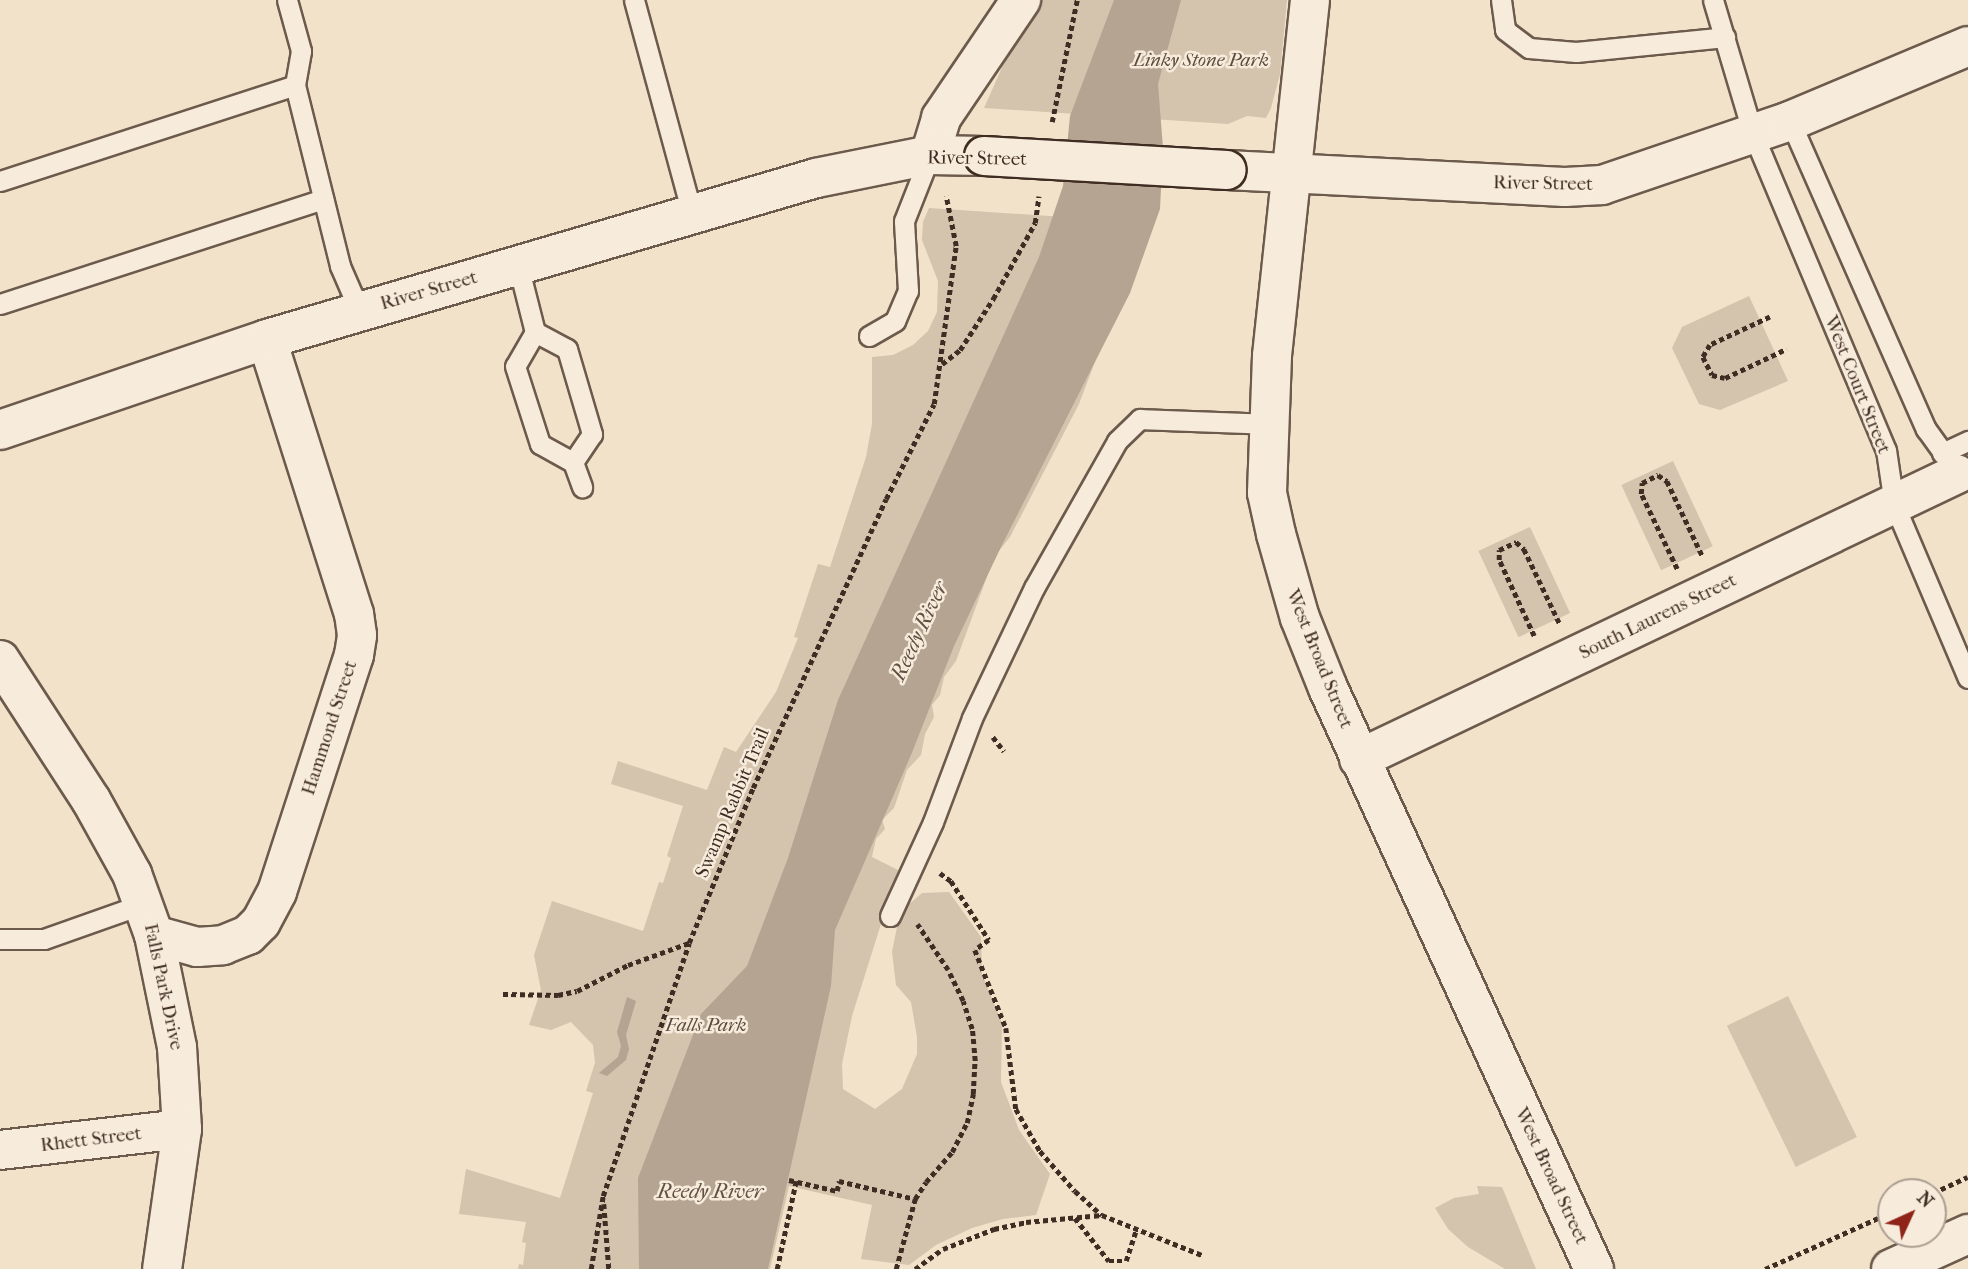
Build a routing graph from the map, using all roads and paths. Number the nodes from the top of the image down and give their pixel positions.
1 (287, 0) edge
2 (634, 0) edge
3 (1021, 0) edge
4 (1310, 0) edge
5 (1501, 0) edge
6 (1713, 0) edge
7 (1725, 37) junction
8 (1968, 46) edge
9 (295, 85) junction
10 (1790, 121) junction
11 (1754, 134) junction
12 (930, 155) junction
13 (1291, 175) junction
14 (0, 181) edge
15 (946, 196) dead end
16 (323, 199) junction
17 (692, 214) junction
18 (518, 265) junction
19 (0, 304) edge
20 (360, 312) junction
21 (1770, 317) dead end
22 (536, 332) junction
23 (869, 336) dead end
24 (267, 339) junction
25 (1786, 349) dead end
26 (1270, 424) junction
27 (0, 430) edge
28 (573, 462) junction
29 (1959, 463) edge
30 (582, 487) dead end
31 (1894, 504) junction
32 (1704, 558) dead end
33 (1678, 571) dead end
34 (1561, 625) dead end
35 (1535, 637) dead end
36 (2, 670) edge
37 (1968, 678) edge
38 (1359, 759) junction
39 (917, 857) junction
40 (890, 916) dead end
41 (915, 918) dead end
42 (149, 919) junction
43 (0, 939) edge
44 (689, 943) junction
45 (503, 994) dead end
46 (182, 1129) junction
47 (0, 1150) edge
48 (1968, 1177) edge
49 (789, 1180) dead end
50 (796, 1181) junction
51 (1947, 1187) edge
52 (603, 1196) junction
53 (915, 1199) junction
54 (1102, 1215) junction
55 (1075, 1217) junction
56 (1877, 1218) edge
57 (1136, 1230) junction
58 (1968, 1234) edge
59 (1202, 1255) dead end
60 (162, 1269) edge
61 (591, 1269) edge
62 (609, 1269) edge
63 (777, 1269) edge
64 (896, 1269) edge
65 (915, 1269) edge
66 (1594, 1269) edge
67 (1765, 1269) edge
68 (1891, 1269) edge

1 - 9 lane
2 - 17 lane
3 - 12 street
4 - 13 street, West Broad Street
5 - 7 lane
6 - 7 lane, West Court Street
7 - 11 lane, West Court Street
8 - 10 street, River Street
9 - 14 lane
9 - 16 lane
10 - 11 street, River Street
10 - 29 lane
11 - 13 street, River Street
11 - 31 lane, West Court Street
12 - 13 street, River Street, bridge
12 - 17 street, River Street
12 - 23 lane
13 - 26 street, West Broad Street
15 - 44 path, Swamp Rabbit Trail
16 - 19 lane
16 - 20 lane
17 - 18 street, River Street
18 - 20 street, River Street
18 - 22 lane
20 - 24 street, River Street
21 - 25 path
22 - 28 lane
22 - 28 lane
24 - 27 street, River Street
24 - 42 street, Hammond Street
26 - 38 street, West Broad Street
26 - 39 lane
28 - 30 lane
29 - 31 street, South Laurens Street
31 - 37 lane, West Court Street
31 - 38 street, South Laurens Street
32 - 33 path
34 - 35 path
36 - 42 street, Falls Park Drive
38 - 66 street, West Broad Street
39 - 40 lane
39 - 54 path
41 - 53 path
42 - 43 lane
42 - 46 street, Falls Park Drive
44 - 45 path
44 - 52 path, Swamp Rabbit Trail
46 - 47 street, Rhett Street
46 - 60 street, Falls Park Drive
48 - 51 path
49 - 50 path
50 - 53 path
50 - 63 path
52 - 61 path, Swamp Rabbit Trail
52 - 62 path
53 - 64 path
54 - 55 path
54 - 57 path
55 - 57 path
55 - 65 path
56 - 67 path
57 - 59 path
58 - 68 street

